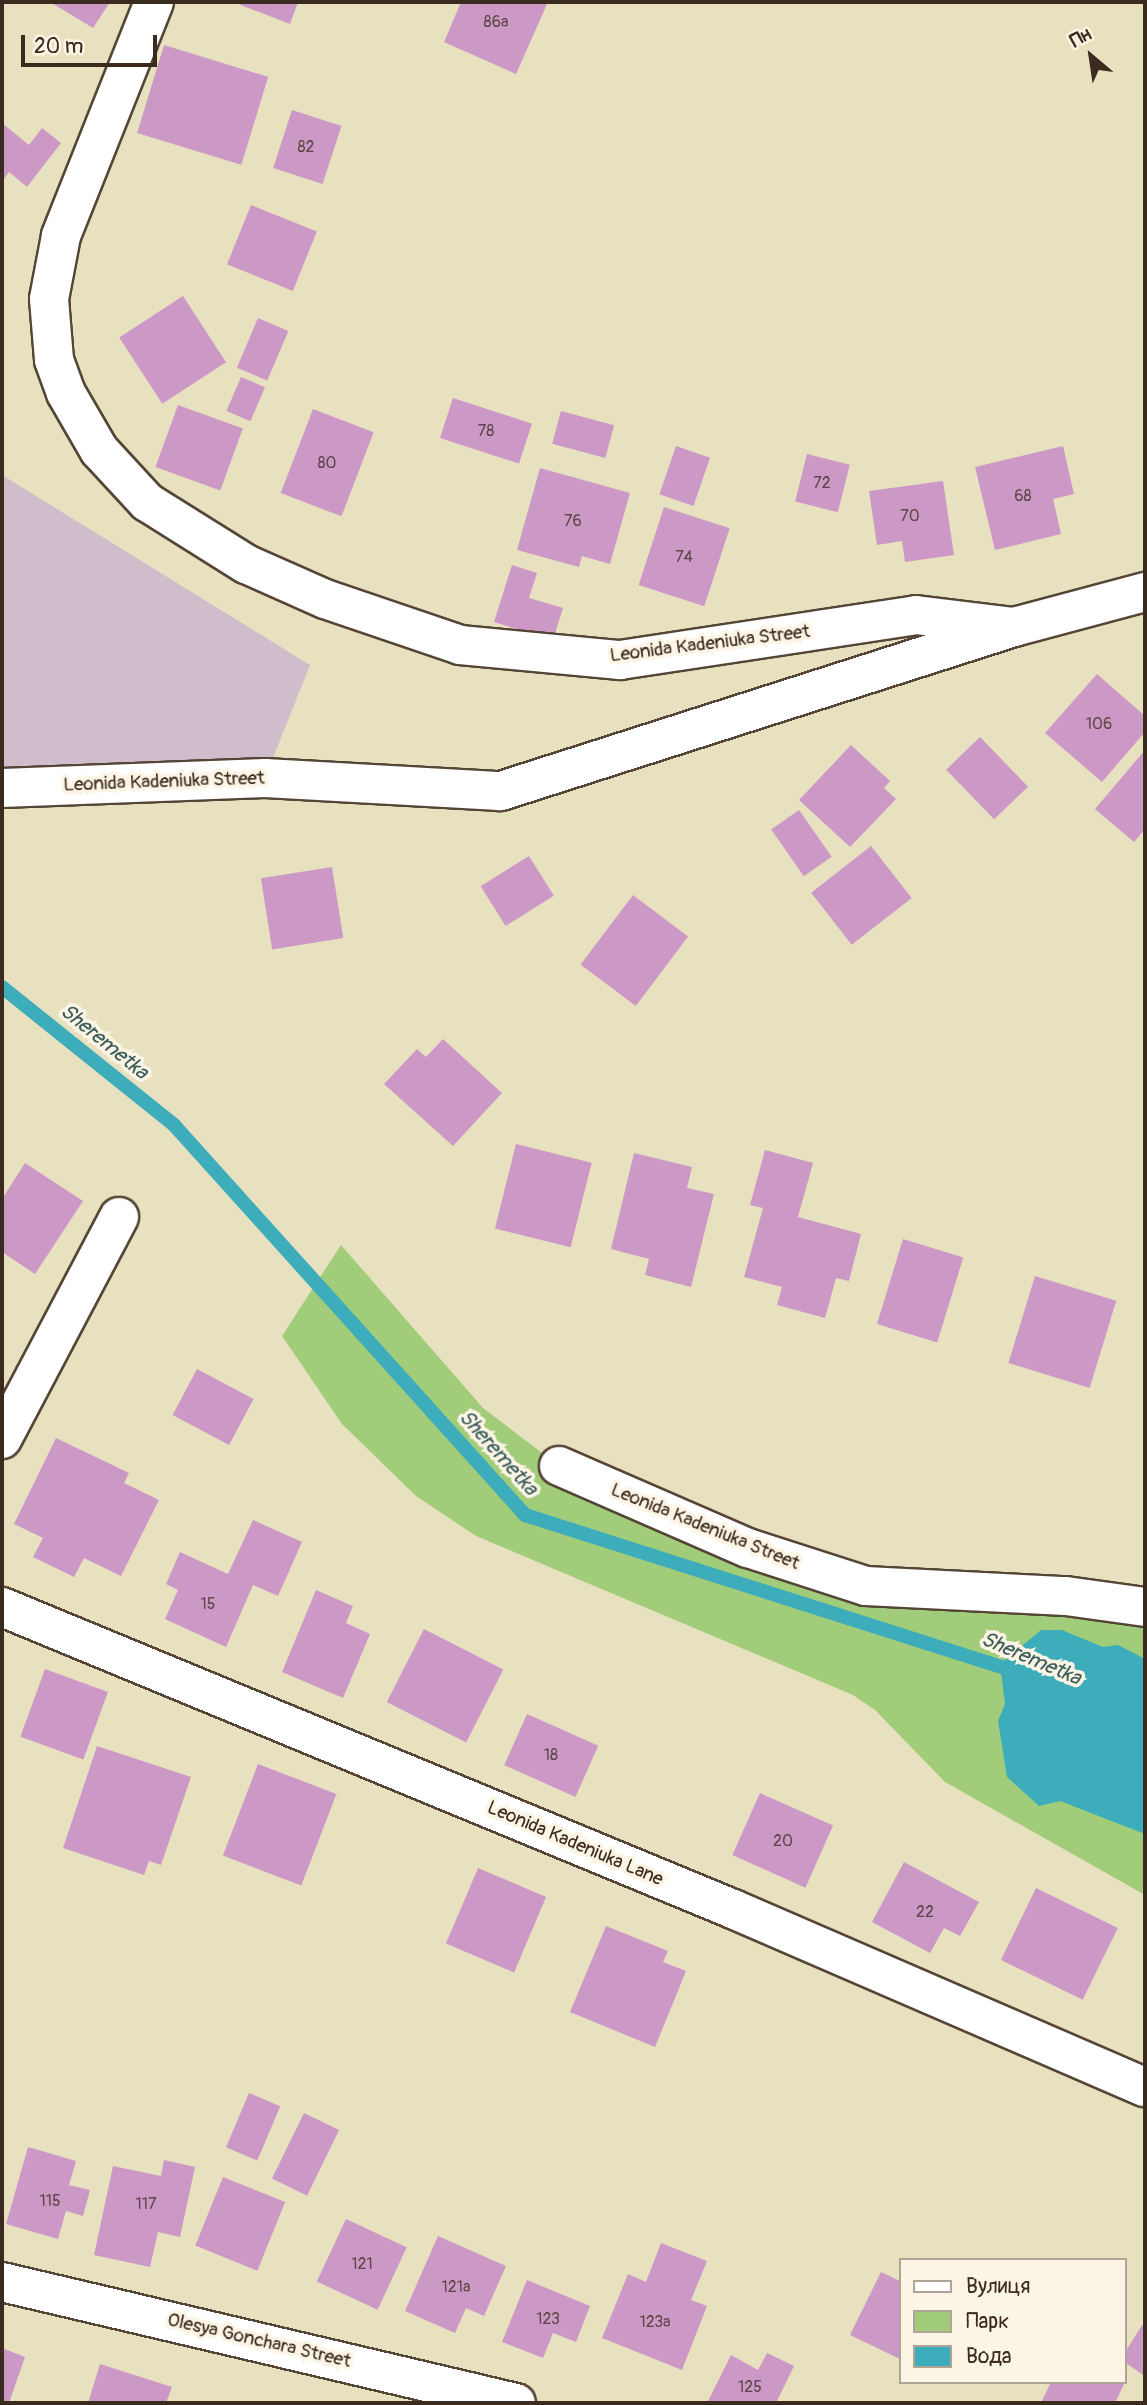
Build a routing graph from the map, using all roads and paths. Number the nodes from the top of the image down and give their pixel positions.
1 (154, 2) edge
2 (1145, 592) edge
3 (1014, 627) junction
4 (2, 787) edge
5 (119, 1217) dead end
6 (2, 1439) edge
7 (559, 1466) dead end
8 (2, 1607) edge
9 (1145, 1607) edge
10 (1145, 2087) edge
11 (2, 2282) edge
12 (516, 2403) edge

1 - 3 street, Leonida Kadeniuka Street
2 - 3 street, Leonida Kadeniuka Street
3 - 4 street, Leonida Kadeniuka Street
5 - 6 street
7 - 9 street, Leonida Kadeniuka Street
8 - 10 street, Leonida Kadeniuka Lane
11 - 12 street, Olesya Gonchara Street

